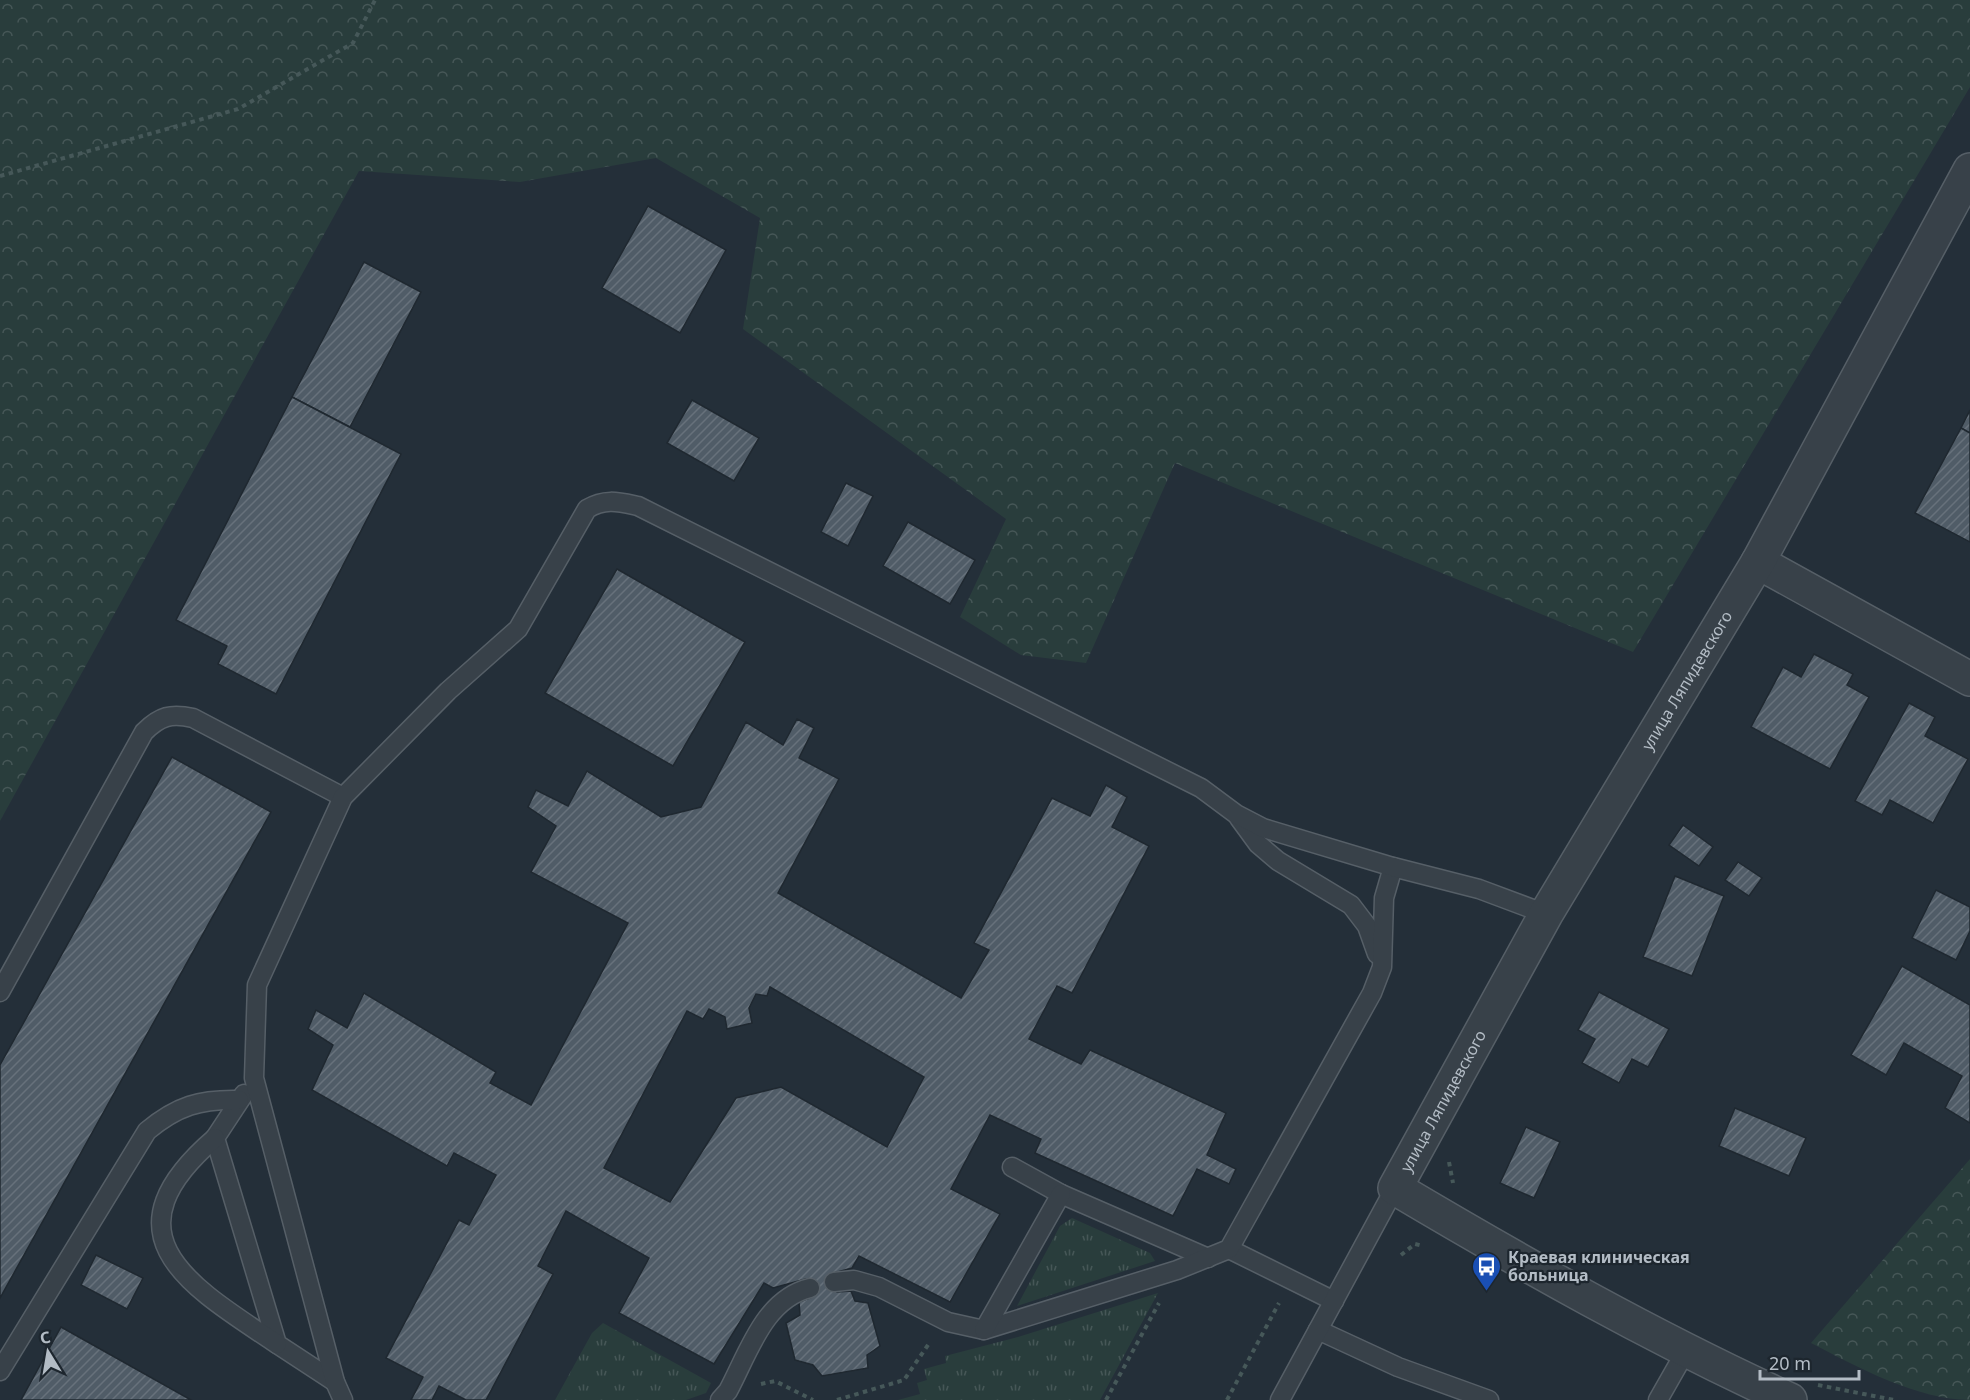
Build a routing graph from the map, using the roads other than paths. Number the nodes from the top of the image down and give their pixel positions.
1 (1970, 170) edge
2 (1758, 562) junction
3 (1970, 679) edge
4 (343, 797) junction
5 (1236, 814) junction
6 (1393, 867) junction
7 (1546, 914) junction
8 (1382, 967) junction
9 (0, 992) edge
10 (254, 1078) junction
11 (239, 1100) junction
12 (215, 1138) junction
13 (1012, 1167) dead end
14 (1395, 1188) junction
15 (1061, 1194) junction
16 (1229, 1249) junction
17 (1208, 1258) junction
18 (834, 1282) dead end
19 (810, 1288) dead end
20 (1334, 1301) junction
21 (984, 1330) junction
22 (1318, 1330) junction
23 (277, 1344) junction
24 (1687, 1349) junction
25 (0, 1371) edge
26 (335, 1382) junction
27 (724, 1396) edge
28 (343, 1400) edge
29 (1280, 1400) edge
30 (1489, 1400) edge
31 (1658, 1400) edge
32 (1790, 1400) edge

1 - 2 street, улица Ляпидевского
2 - 3 street
2 - 7 street, улица Ляпидевского
4 - 5 lane
4 - 9 lane
4 - 10 lane
5 - 6 lane
5 - 8 lane
6 - 7 lane
6 - 8 lane
7 - 14 street, улица Ляпидевского
8 - 16 lane
10 - 11 lane
10 - 26 lane
11 - 12 lane
11 - 25 lane
12 - 23 lane
12 - 23 lane
13 - 15 lane
14 - 20 lane
14 - 24 street
15 - 17 lane
15 - 21 lane
16 - 17 lane
16 - 20 lane
17 - 21 lane
18 - 21 lane
19 - 27 lane
20 - 22 lane
22 - 29 lane
22 - 30 lane
23 - 26 lane
24 - 31 lane
24 - 32 street
26 - 28 lane

